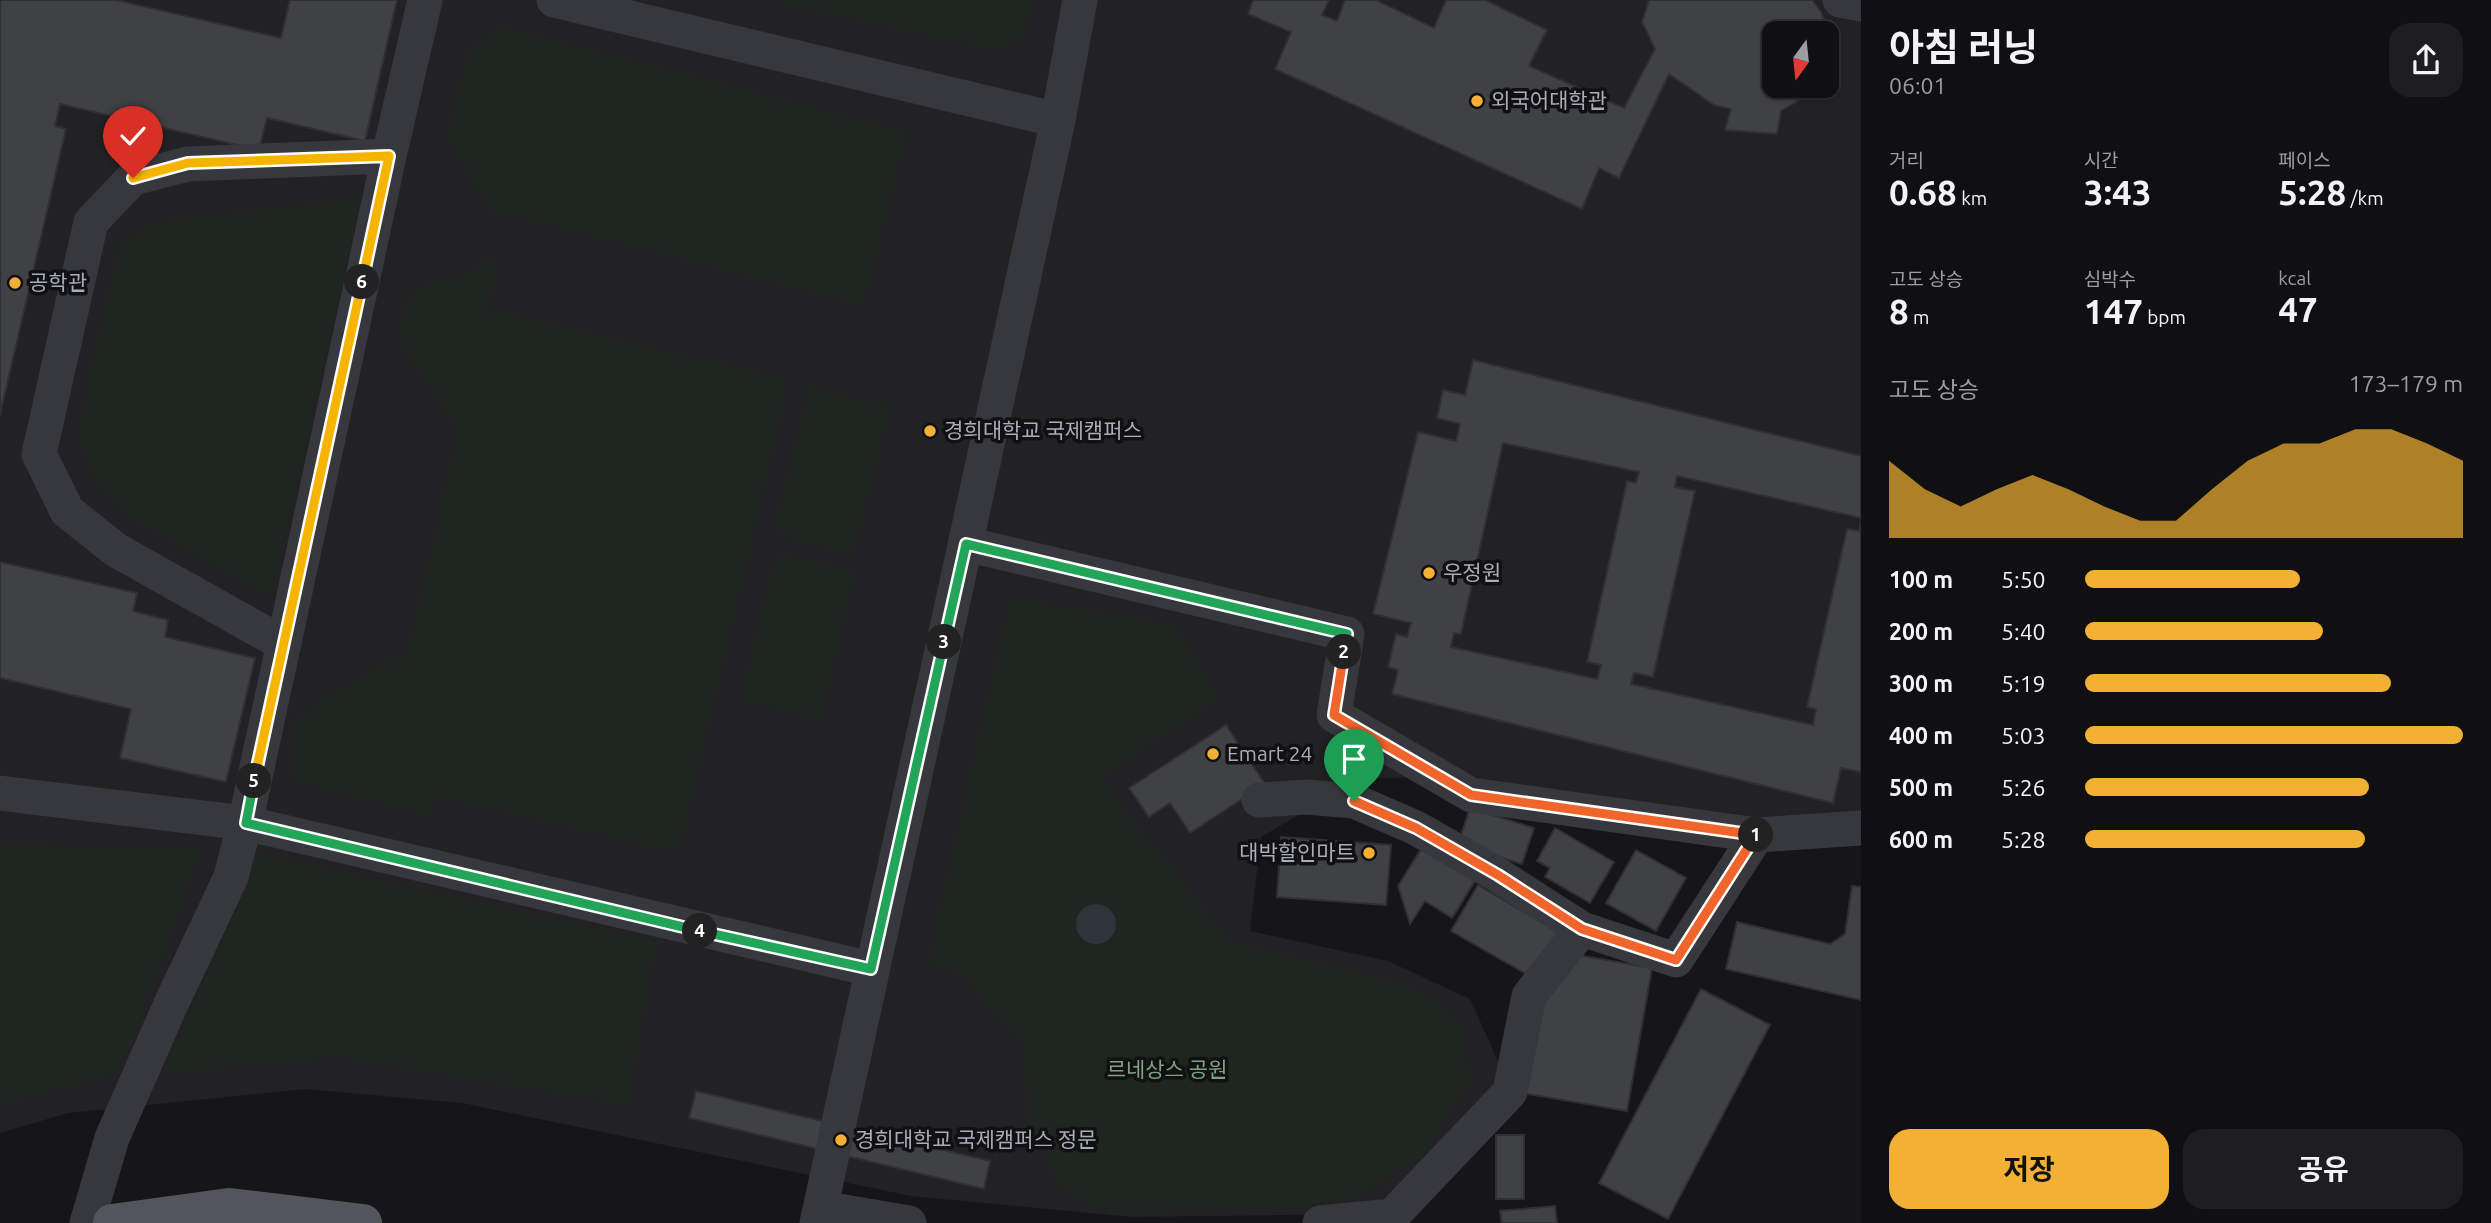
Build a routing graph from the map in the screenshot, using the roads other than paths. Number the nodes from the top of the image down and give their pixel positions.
1 (425, 0) edge
2 (554, 0) edge
3 (1080, 0) edge
4 (1840, 0) edge
5 (1861, 4) edge
6 (1058, 120) junction
7 (389, 156) junction
8 (966, 544) junction
9 (284, 644) junction
10 (0, 793) edge
11 (1259, 800) dead end
12 (246, 823) junction
13 (1861, 828) edge
14 (1757, 835) junction
15 (1582, 929) junction
16 (871, 969) junction
17 (819, 1215) edge
18 (87, 1223) edge
19 (112, 1223) edge
20 (363, 1223) edge
21 (909, 1223) edge
22 (1320, 1223) edge

1 - 7 street
2 - 6 street
3 - 6 street
4 - 5 street
6 - 8 street
7 - 9 street
7 - 9 street
8 - 14 street
8 - 16 street
9 - 12 street
10 - 12 street
11 - 15 street
12 - 16 street
12 - 18 street
13 - 14 street
14 - 15 street
15 - 22 street
16 - 17 street
17 - 21 street
19 - 20 main road

